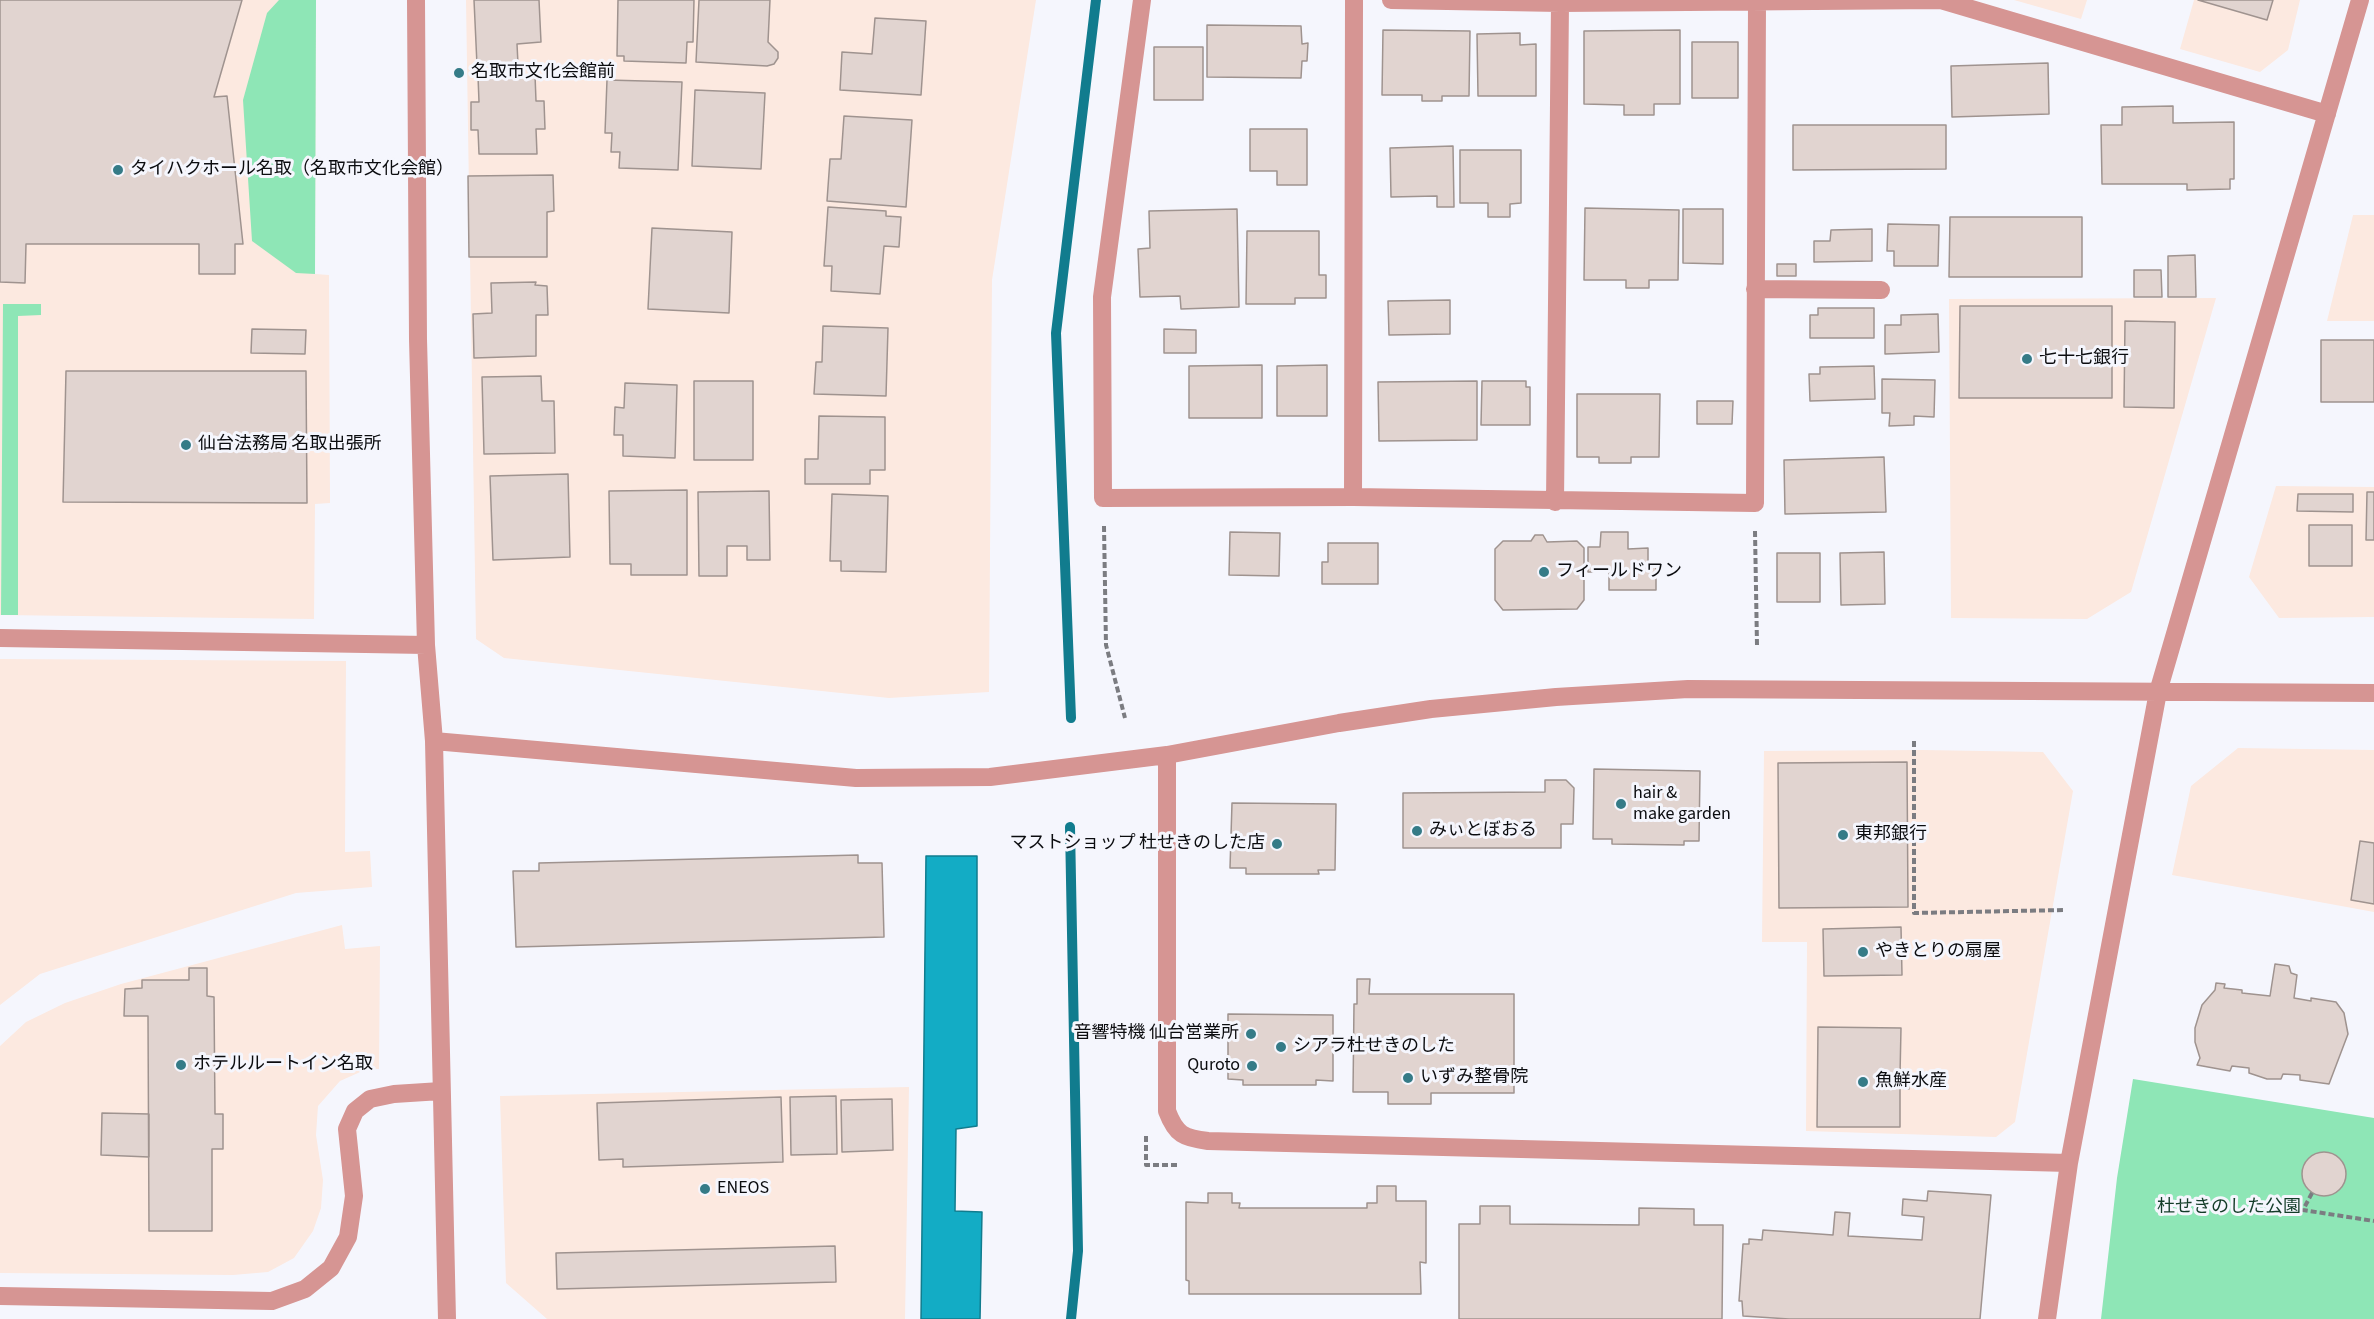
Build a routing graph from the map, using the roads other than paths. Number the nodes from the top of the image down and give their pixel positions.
1 (416, 0) edge
2 (1142, 0) edge
3 (1354, 0) edge
4 (1391, 0) edge
5 (2360, 0) edge
6 (1757, 2) junction
7 (1560, 3) junction
8 (2327, 114) junction
9 (1755, 289) junction
10 (1881, 290) dead end
11 (1353, 497) junction
12 (1555, 501) junction
13 (0, 638) edge
14 (426, 645) junction
15 (2158, 692) junction
16 (2374, 693) edge
17 (434, 741) junction
18 (1167, 755) junction
19 (441, 1091) junction
20 (2069, 1163) junction
21 (0, 1296) edge
22 (447, 1319) edge
23 (2047, 1319) edge

1 - 14 street
2 - 11 street
3 - 11 street
4 - 7 street
5 - 8 street
6 - 7 street
6 - 8 street
6 - 9 street
7 - 12 street
8 - 15 street
9 - 10 street
9 - 12 street
11 - 12 street
13 - 14 street
14 - 17 street
15 - 16 street
15 - 18 street
15 - 20 street
17 - 18 street
17 - 19 street
18 - 20 street
19 - 21 street
19 - 22 street
20 - 23 street

